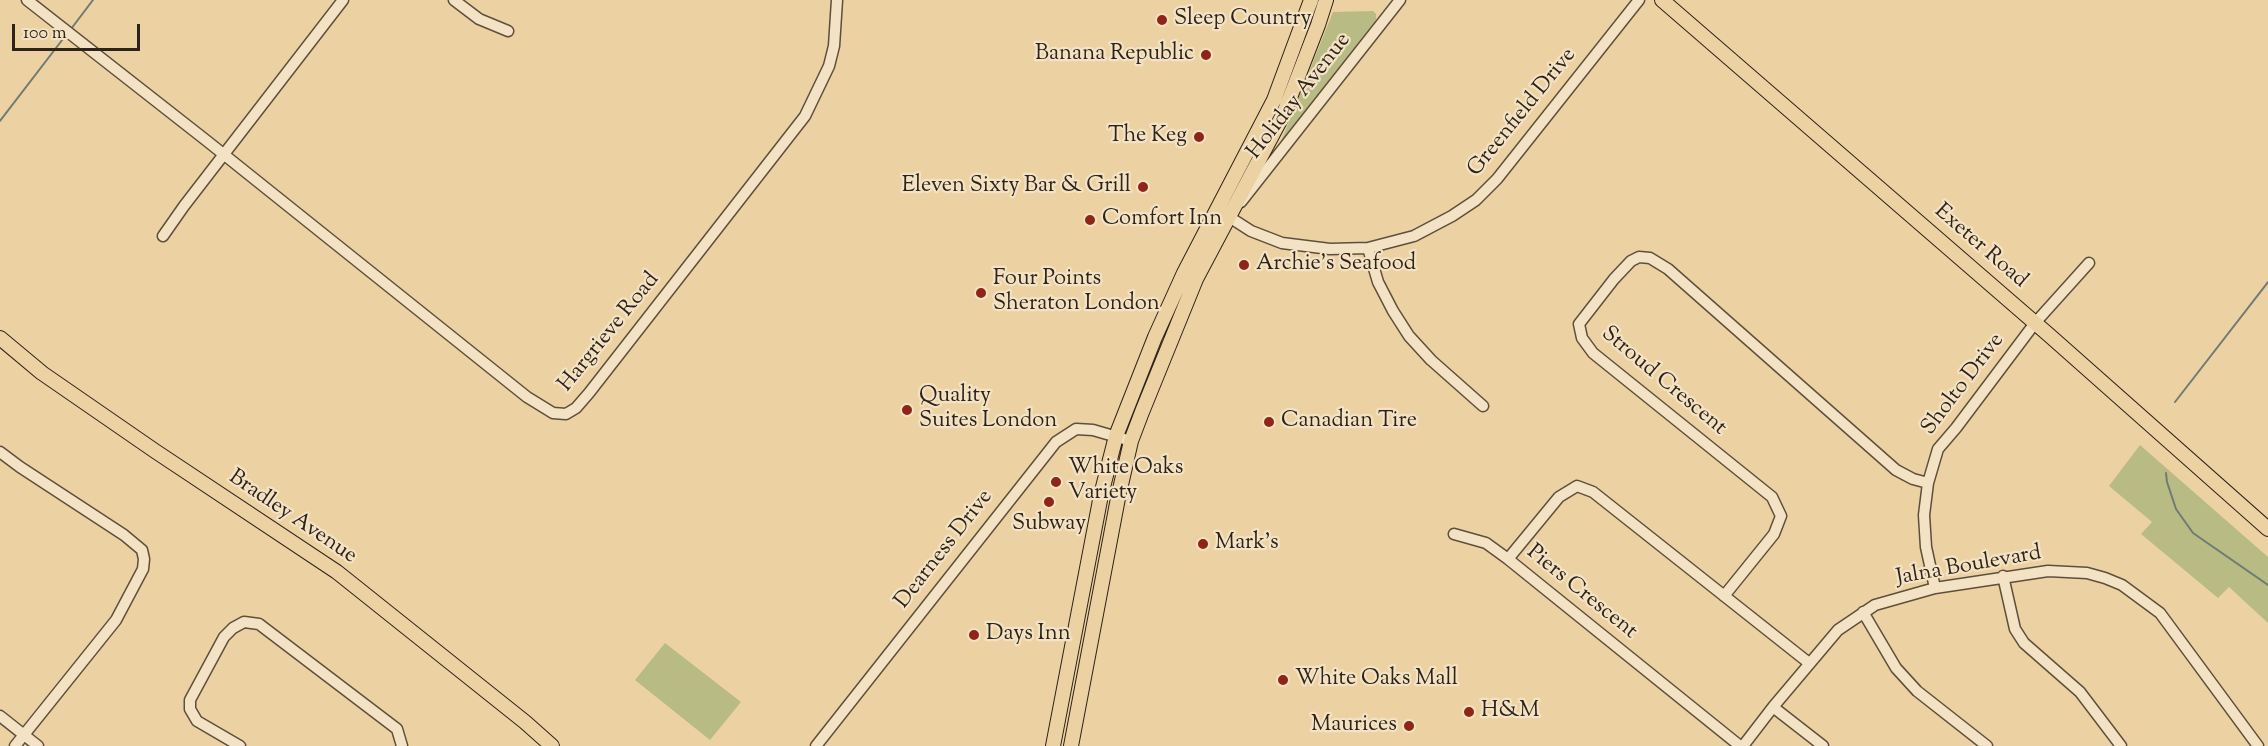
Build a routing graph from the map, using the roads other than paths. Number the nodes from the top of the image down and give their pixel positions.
1 (27, 0) edge
2 (343, 0) edge
3 (454, 0) edge
4 (837, 0) edge
5 (1311, 0) edge
6 (1326, 0) edge
7 (1400, 0) edge
8 (1639, 0) edge
9 (1662, 0) edge
10 (508, 31) dead end
11 (225, 155) junction
12 (1217, 210) junction
13 (1230, 217) junction
14 (163, 236) dead end
15 (1368, 248) junction
16 (2089, 263) dead end
17 (2035, 323) junction
18 (0, 338) edge
19 (1483, 406) dead end
20 (1116, 436) junction
21 (1131, 441) junction
22 (0, 452) edge
23 (1928, 483) junction
24 (2268, 529) edge
25 (1454, 534) dead end
26 (1508, 559) junction
27 (2003, 576) junction
28 (1935, 588) junction
29 (1724, 596) junction
30 (1863, 612) junction
31 (1809, 663) junction
32 (1773, 707) junction
33 (0, 716) edge
34 (24, 735) junction
35 (15, 746) edge
36 (38, 746) edge
37 (240, 746) edge
38 (402, 746) edge
39 (552, 746) edge
40 (816, 746) edge
41 (1053, 746) edge
42 (1071, 746) edge
43 (1742, 746) edge
44 (1822, 746) edge
45 (1987, 746) edge
46 (2121, 746) edge
47 (2258, 746) edge

1 - 11 street
2 - 11 street
3 - 10 street
4 - 11 street, Hargrieve Road
5 - 12 main road
6 - 13 main road
7 - 13 street, Holiday Avenue
8 - 15 street, Greenfield Drive
9 - 17 main road, Exeter Road
11 - 14 street
12 - 13 street, Greenfield Drive
12 - 20 main road
13 - 15 street, Greenfield Drive
13 - 21 main road
15 - 19 street
16 - 17 street, Sholto Drive
17 - 23 street, Sholto Drive
17 - 24 main road, Exeter Road
18 - 39 main road, Bradley Avenue
20 - 21 street, Dearness Drive
20 - 40 street, Dearness Drive
20 - 41 main road
21 - 42 main road
22 - 34 street
23 - 28 street, Sholto Drive
23 - 29 street, Stroud Crescent
25 - 26 street
26 - 29 street, Piers Crescent
26 - 43 street, Piers Crescent
27 - 28 street, Jalna Boulevard
27 - 46 street
27 - 47 street, Jalna Boulevard
28 - 30 street, Jalna Boulevard
29 - 31 street, Piers Crescent
30 - 31 street, Jalna Boulevard
30 - 45 street
31 - 32 street, Jalna Boulevard
32 - 43 street, Jalna Boulevard
32 - 44 street
33 - 34 street
34 - 35 street
34 - 36 street
37 - 38 street

